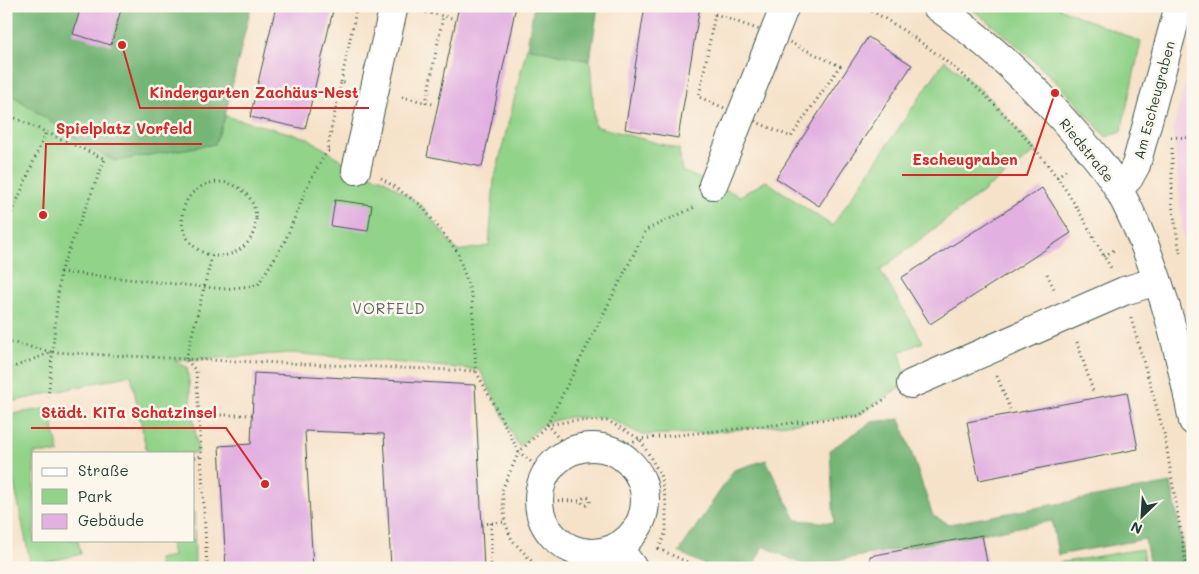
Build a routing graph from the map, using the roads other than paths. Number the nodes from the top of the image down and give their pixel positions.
1 (394, 6) edge
2 (785, 6) edge
3 (936, 6) edge
4 (1180, 6) edge
5 (356, 170) road end
6 (713, 185) road end
7 (1118, 188) junction
8 (1157, 281) junction
9 (911, 384) road end
10 (1193, 421) edge
11 (626, 557) edge
12 (577, 560) edge

1 - 5 street
2 - 6 street
3 - 7 street, Riedstraße
4 - 7 street, Am Escheugraben
7 - 8 street, Riedstraße
8 - 9 street
8 - 10 street, Riedstraße
11 - 12 street
11 - 12 street

